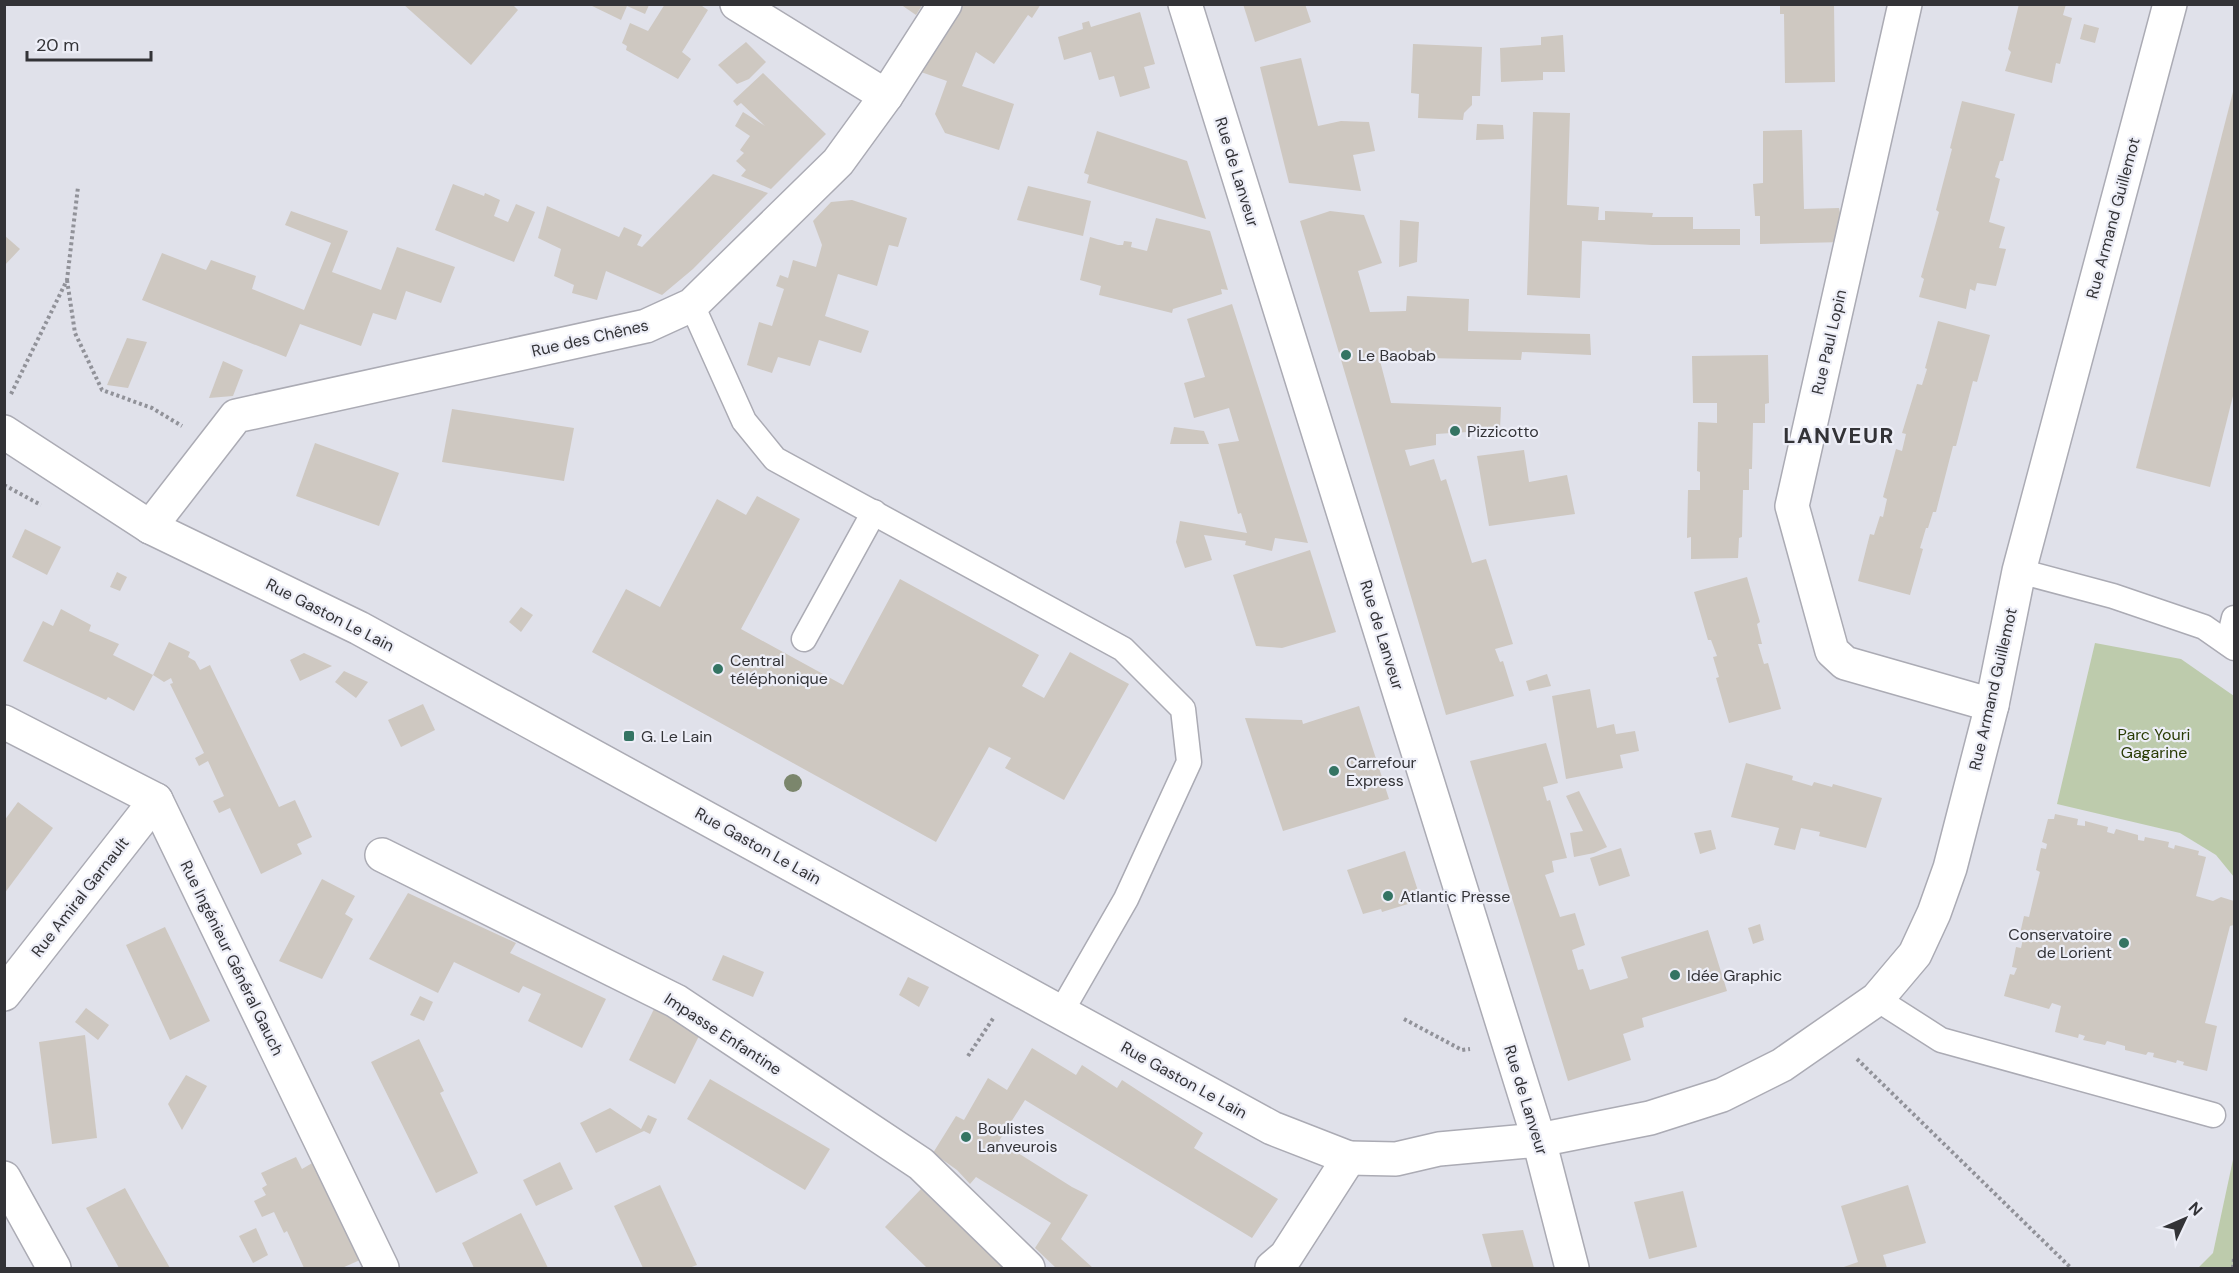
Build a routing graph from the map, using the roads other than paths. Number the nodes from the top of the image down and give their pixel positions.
1 (737, 4) edge
2 (945, 4) edge
3 (1185, 4) edge
4 (1905, 4) edge
5 (2170, 4) edge
6 (886, 96) junction
7 (692, 305) junction
8 (4, 432) edge
9 (874, 512) junction
10 (150, 527) junction
11 (2019, 571) junction
12 (2235, 618) edge
13 (804, 639) dead end
14 (2231, 645) edge
15 (1992, 705) junction
16 (4, 722) edge
17 (156, 800) junction
18 (382, 855) dead end
19 (4, 993) edge
20 (1877, 999) junction
21 (1061, 1012) junction
22 (2213, 1115) dead end
23 (1539, 1140) junction
24 (1349, 1158) junction
25 (4, 1178) edge
26 (54, 1269) edge
27 (382, 1269) edge
28 (1028, 1269) edge
29 (1272, 1269) edge
30 (1572, 1269) edge

1 - 6 street
2 - 6 street, Rue des Chênes
3 - 23 street, Rue de Lanveur
4 - 15 street, Rue Paul Lopin
5 - 11 street, Rue Armand Guillemot
6 - 7 street, Rue des Chênes
7 - 9 lane
7 - 10 street, Rue des Chênes
8 - 10 street, Rue Gaston Le Lain
9 - 13 lane
9 - 21 lane
10 - 21 street, Rue Gaston Le Lain
11 - 14 lane
11 - 15 street, Rue Armand Guillemot
12 - 14 lane
15 - 20 street, Rue Armand Guillemot
16 - 17 street
17 - 19 street, Rue Amiral Garnault
17 - 27 street, Rue Ingénieur Général Gauch
18 - 28 street, Impasse Enfantine
20 - 22 lane
20 - 23 street, Rue Armand Guillemot
21 - 24 street, Rue Gaston Le Lain
23 - 24 street, Rue Gaston Le Lain
23 - 30 street, Rue de Lanveur
24 - 29 street
25 - 26 street

